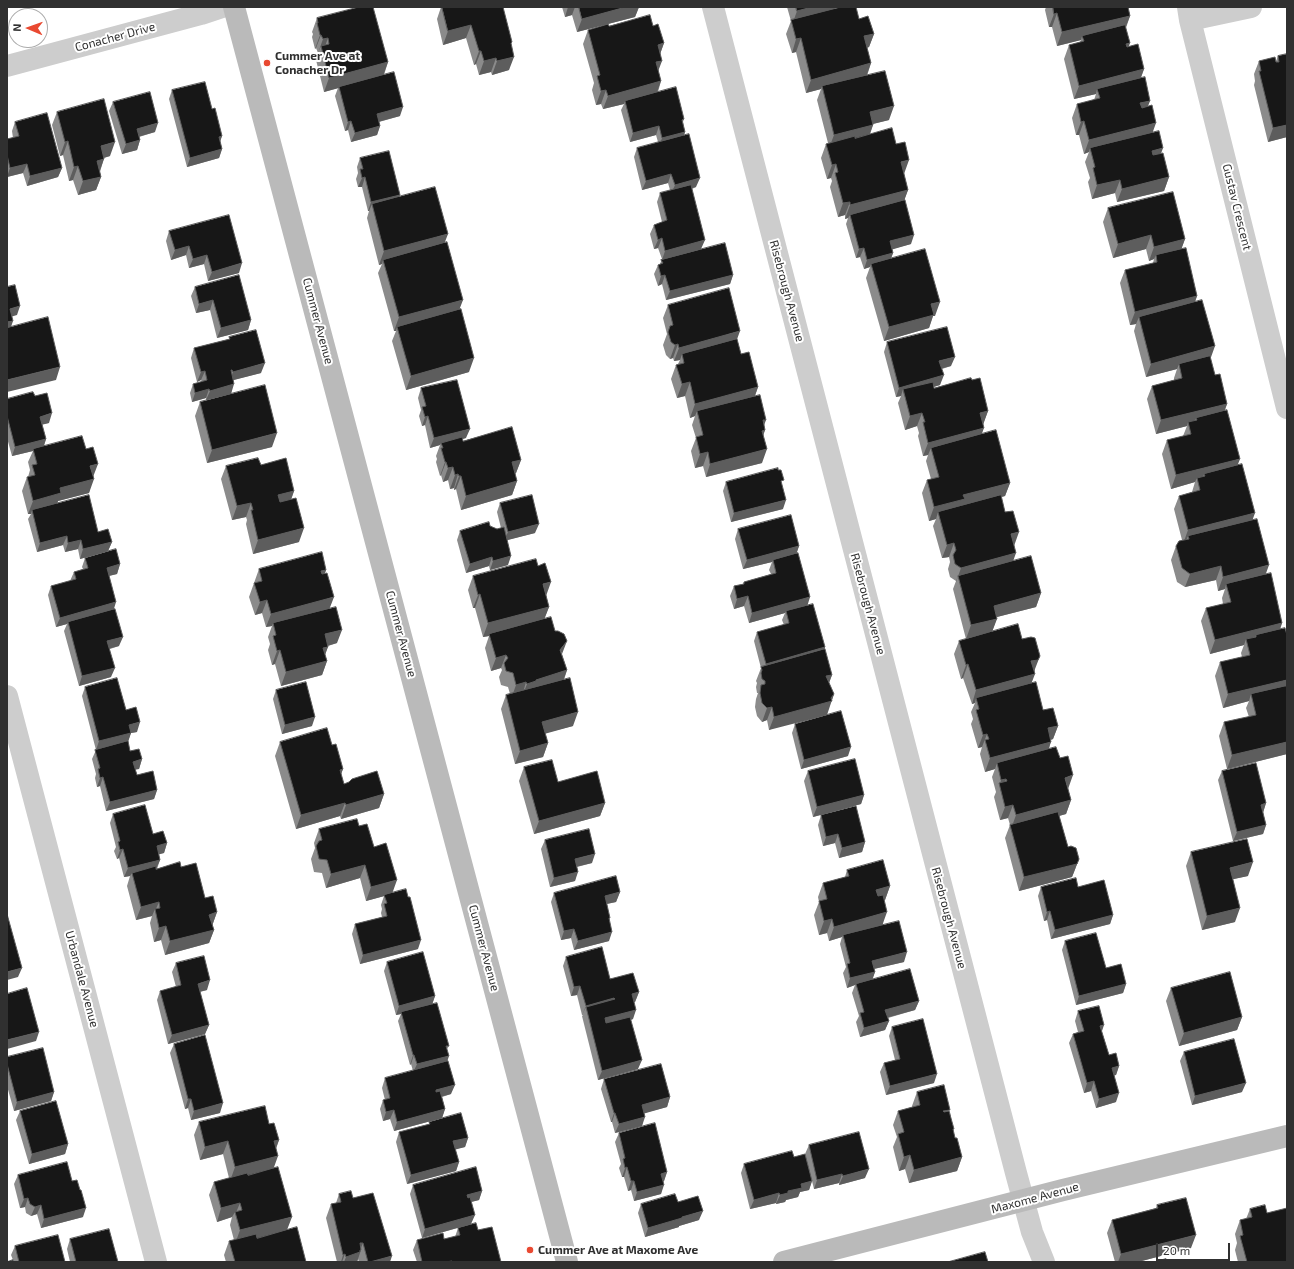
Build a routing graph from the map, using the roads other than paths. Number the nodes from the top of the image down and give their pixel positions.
1 (222, 7) edge
2 (234, 7) edge
3 (713, 7) edge
4 (1251, 7) edge
5 (1189, 13) edge
6 (7, 66) edge
7 (1287, 408) edge
8 (7, 696) edge
9 (1287, 1136) edge
10 (1023, 1201) junction
11 (156, 1262) edge
12 (567, 1262) edge
13 (784, 1262) edge
14 (1044, 1262) edge

1 - 6 street, Conacher Drive
2 - 12 street, Cummer Avenue
3 - 10 street, Risebrough Avenue
4 - 5 street
5 - 7 street, Gustav Crescent
8 - 11 street, Urbandale Avenue
9 - 10 street, Maxome Avenue
10 - 13 street, Maxome Avenue
10 - 14 street, Risebrough Avenue

